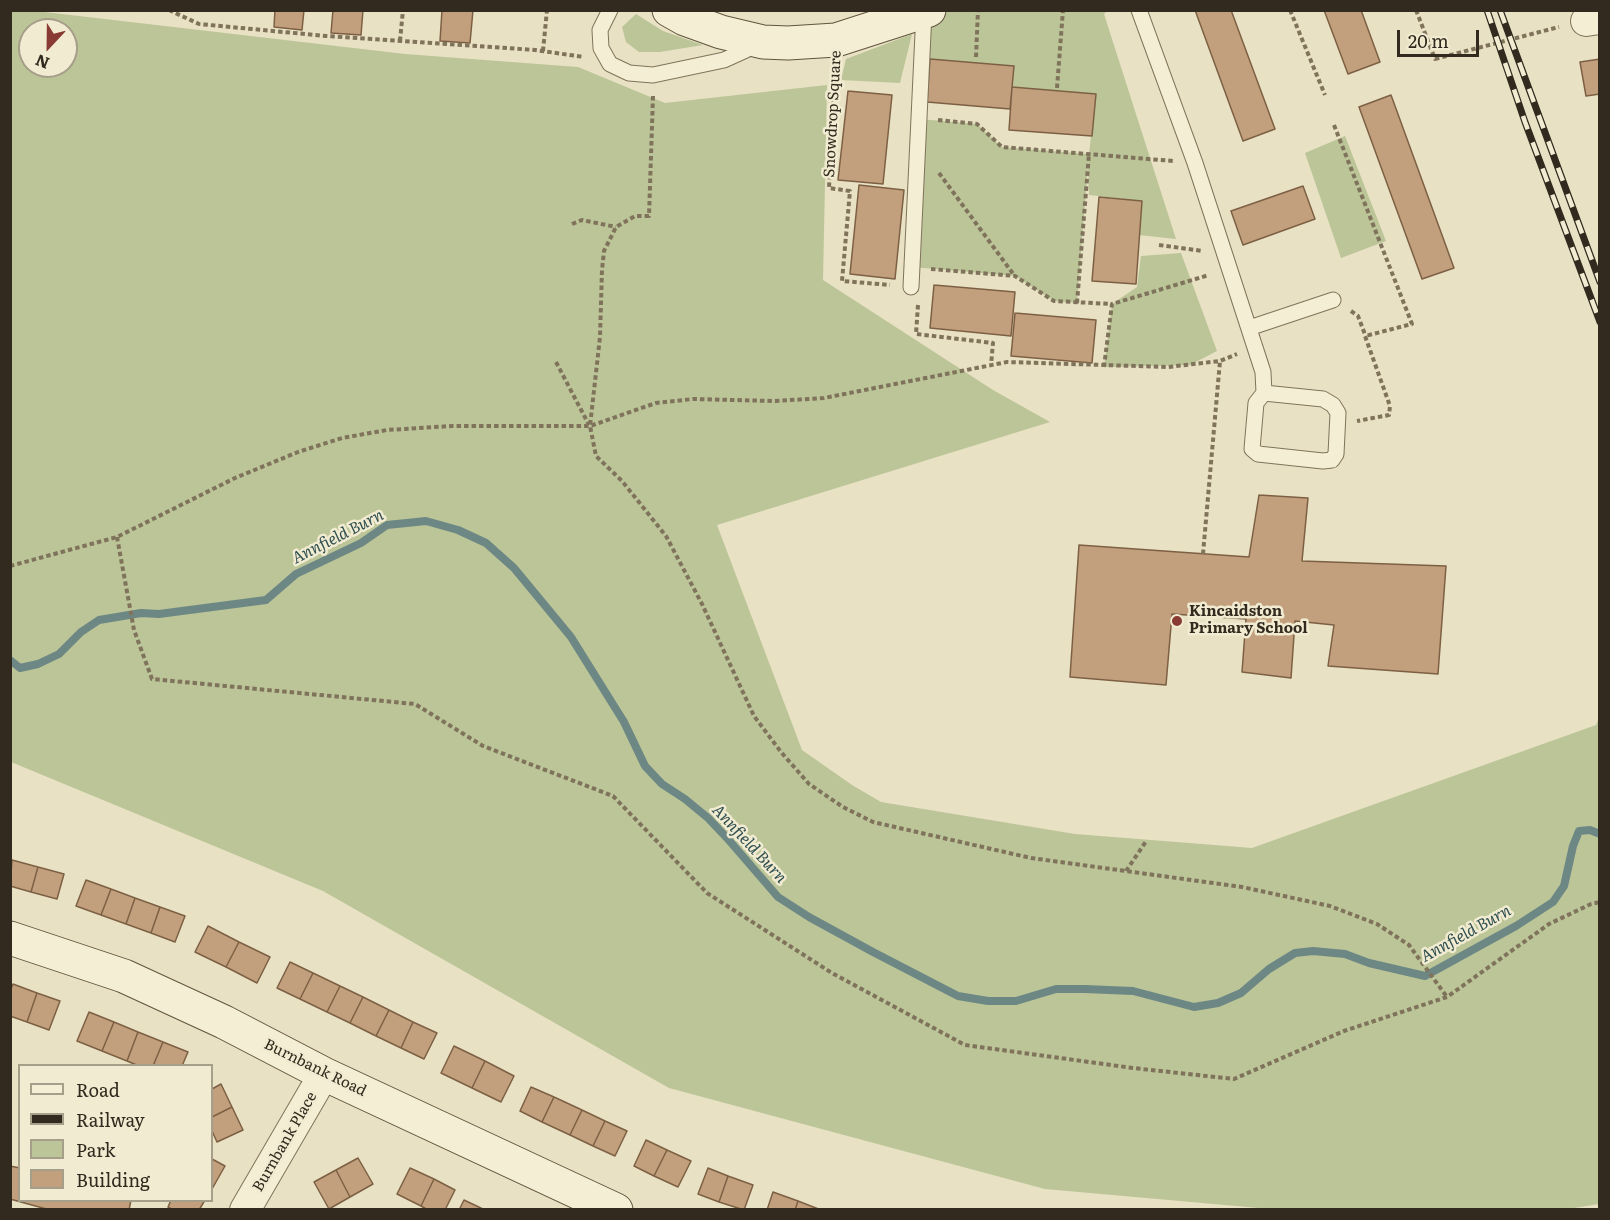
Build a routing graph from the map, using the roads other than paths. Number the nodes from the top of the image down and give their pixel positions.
1 (610, 10) edge
2 (669, 10) edge
3 (1139, 10) edge
4 (927, 11) edge
5 (763, 42) junction
6 (911, 287) road end
7 (1334, 300) road end
8 (1249, 328) junction
9 (1264, 393) junction
10 (10, 938) edge
11 (324, 1074) junction
12 (245, 1209) edge
13 (616, 1209) edge

1 - 5 lane
2 - 5 street
3 - 8 lane
4 - 5 street
4 - 6 lane
7 - 8 lane
8 - 9 lane
9 - 9 lane
10 - 11 street, Burnbank Road
11 - 12 street, Burnbank Place
11 - 13 street, Burnbank Road

